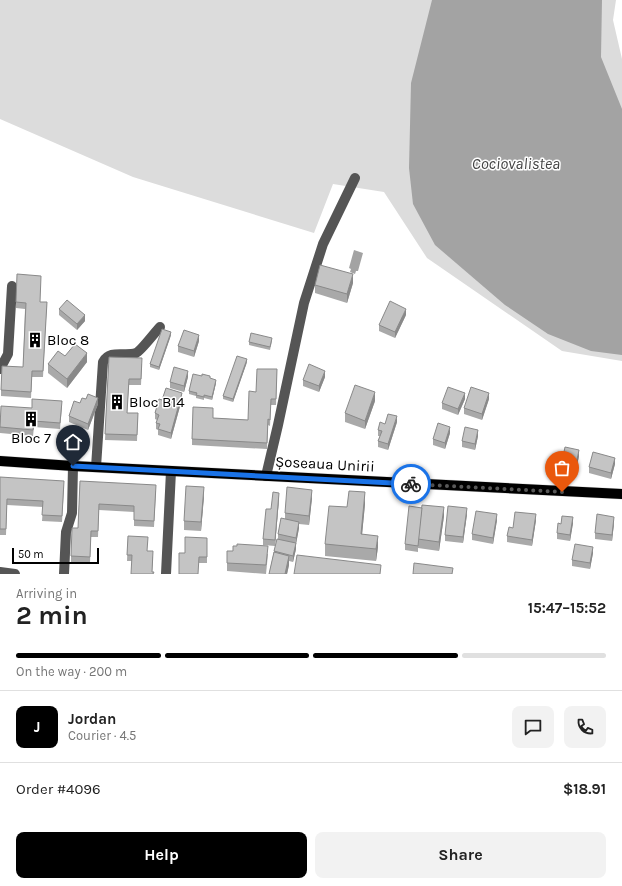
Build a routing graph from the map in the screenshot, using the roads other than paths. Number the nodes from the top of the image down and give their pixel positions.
1 (355, 178) dead end
2 (12, 286) dead end
3 (160, 327) dead end
4 (0, 369) edge
5 (0, 461) edge
6 (73, 466) junction
7 (96, 467) junction
8 (172, 471) junction
9 (266, 476) junction
10 (622, 494) edge
11 (1, 573) edge
12 (15, 574) edge
13 (64, 574) edge
14 (166, 574) edge

1 - 9 street, Șoseaua Unirii
2 - 4 street
3 - 7 street
5 - 6 main road, Șoseaua Unirii
6 - 7 main road, Șoseaua Unirii
6 - 13 street
7 - 8 main road, Șoseaua Unirii
8 - 9 main road, Șoseaua Unirii
8 - 14 street
9 - 10 main road, Șoseaua Unirii
11 - 12 street

